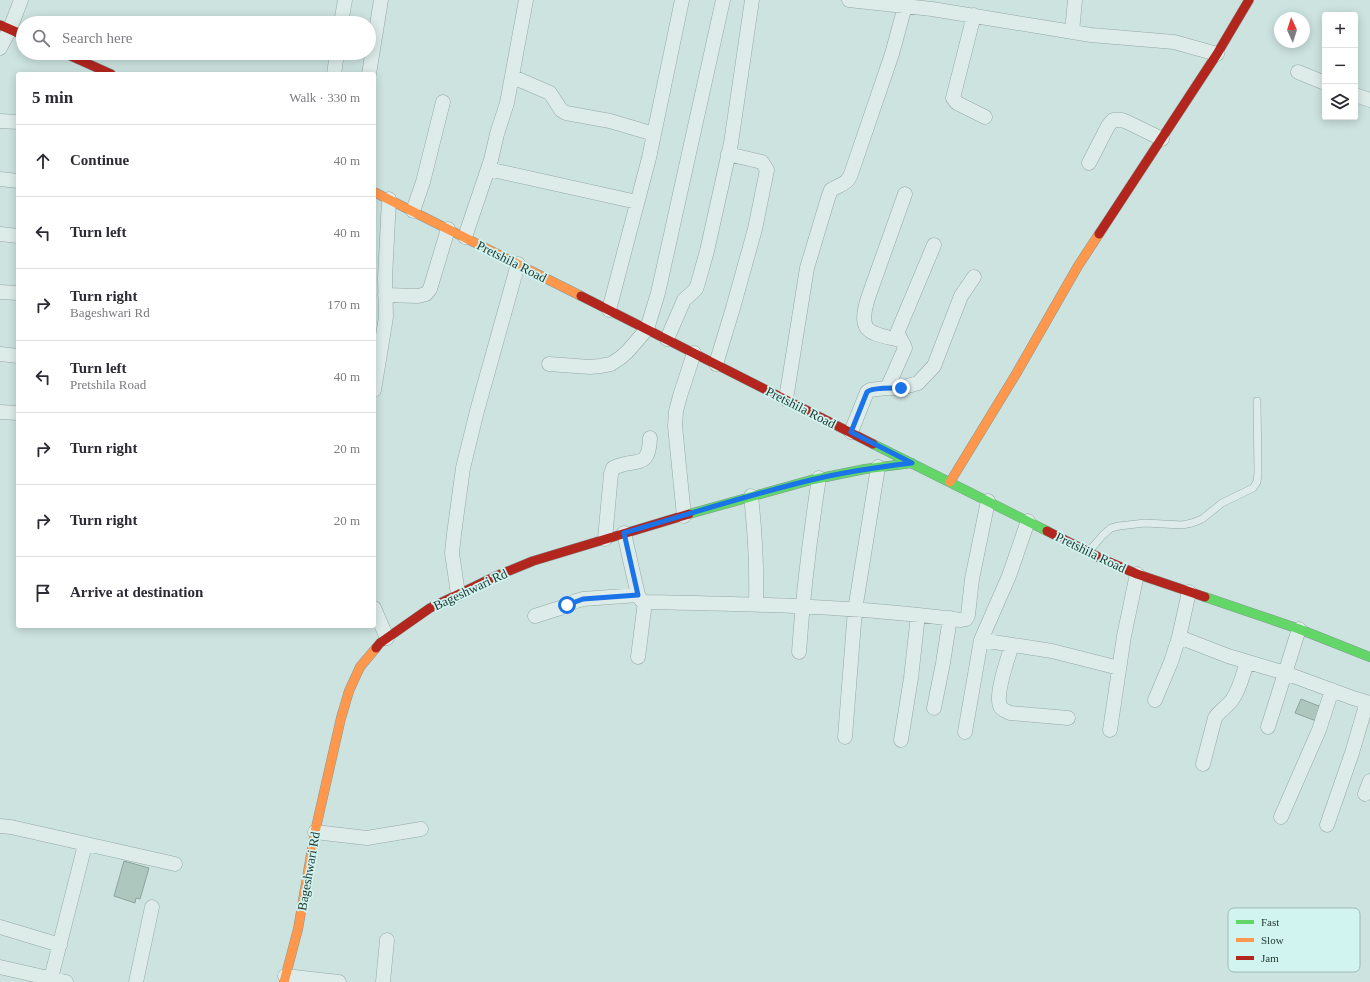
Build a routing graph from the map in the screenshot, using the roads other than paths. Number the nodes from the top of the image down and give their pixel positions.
1 (21, 0) edge
2 (345, 0) edge
3 (381, 0) edge
4 (526, 0) edge
5 (682, 0) edge
6 (723, 0) edge
7 (752, 0) edge
8 (849, 0) edge
9 (1075, 0) edge
10 (1249, 0) edge
11 (905, 6) junction
12 (974, 15) junction
13 (342, 16) edge
14 (5, 27) edge
15 (16, 32) edge
16 (1072, 32) junction
17 (376, 34) edge
18 (0, 48) edge
19 (1217, 54) junction
20 (80, 60) edge
21 (336, 60) edge
22 (372, 60) edge
23 (107, 72) edge
24 (334, 72) edge
25 (370, 72) edge
26 (1298, 72) dead end
27 (512, 77) junction
28 (1322, 82) edge
29 (1358, 96) edge
30 (1370, 100) edge
31 (443, 102) dead end
32 (985, 117) dead end
33 (0, 121) edge
34 (16, 122) edge
35 (654, 134) junction
36 (1162, 139) junction
37 (728, 154) junction
38 (1089, 163) dead end
39 (488, 169) junction
40 (0, 180) edge
41 (16, 181) edge
42 (376, 193) edge
43 (905, 194) dead end
44 (389, 199) junction
45 (637, 202) junction
46 (413, 211) junction
47 (448, 229) junction
48 (0, 234) edge
49 (16, 236) edge
50 (465, 237) junction
51 (934, 245) dead end
52 (518, 264) junction
53 (974, 277) dead end
54 (0, 292) edge
55 (16, 293) edge
56 (385, 295) junction
57 (609, 310) junction
58 (647, 329) junction
59 (667, 339) junction
60 (900, 340) junction
61 (694, 353) junction
62 (0, 354) edge
63 (16, 356) edge
64 (549, 364) dead end
65 (716, 364) junction
66 (376, 378) edge
67 (886, 388) junction
68 (786, 399) junction
69 (1257, 400) dead end
70 (0, 412) edge
71 (16, 413) edge
72 (851, 432) junction
73 (650, 438) dead end
74 (912, 463) junction
75 (878, 467) junction
76 (820, 478) junction
77 (950, 482) junction
78 (751, 496) junction
79 (988, 501) junction
80 (684, 516) junction
81 (1028, 521) junction
82 (624, 533) junction
83 (606, 539) junction
84 (1088, 552) junction
85 (1137, 574) junction
86 (1189, 592) junction
87 (458, 594) junction
88 (642, 598) junction
89 (756, 604) junction
90 (802, 606) junction
91 (855, 610) junction
92 (376, 613) edge
93 (918, 614) junction
94 (535, 616) dead end
95 (950, 618) junction
96 (1299, 629) junction
97 (1179, 637) junction
98 (387, 638) junction
99 (981, 640) junction
100 (1012, 645) junction
101 (799, 652) dead end
102 (638, 657) dead end
103 (1370, 657) edge
104 (1247, 662) junction
105 (1119, 668) junction
106 (1285, 673) junction
107 (1332, 690) junction
108 (1155, 700) dead end
109 (1369, 702) edge
110 (934, 708) dead end
111 (1068, 718) dead end
112 (1268, 727) dead end
113 (1110, 730) dead end
114 (965, 732) dead end
115 (845, 737) dead end
116 (901, 740) dead end
117 (1203, 764) dead end
118 (1370, 781) edge
119 (1365, 794) dead end
120 (1281, 818) dead end
121 (1327, 825) dead end
122 (0, 826) edge
123 (421, 829) dead end
124 (315, 832) junction
125 (85, 844) junction
126 (175, 864) dead end
127 (152, 907) dead end
128 (0, 927) edge
129 (387, 940) dead end
130 (60, 945) junction
131 (0, 967) edge
132 (285, 979) edge
133 (50, 980) edge
134 (66, 982) edge
135 (136, 982) edge
136 (339, 982) edge
137 (383, 982) edge

1 - 14 street
2 - 13 street
3 - 17 street
4 - 27 street
5 - 35 street
6 - 58 street
7 - 37 street
8 - 11 street
9 - 16 street
10 - 19 street
11 - 12 street
11 - 68 street
12 - 16 street
12 - 32 street
14 - 15 street
14 - 18 street
16 - 19 street
19 - 36 street
20 - 23 street
21 - 24 street
22 - 25 street
26 - 28 street
27 - 35 street
27 - 39 street
29 - 30 street
31 - 46 street
33 - 34 street
35 - 45 street
36 - 38 street
36 - 77 street
37 - 59 street
37 - 65 street
39 - 45 street
39 - 50 street
40 - 41 street
42 - 44 street, Pretshila Road
43 - 60 street
44 - 46 street, Pretshila Road
44 - 56 street
45 - 57 street
46 - 47 street, Pretshila Road
47 - 50 street, Pretshila Road
47 - 56 street
48 - 49 street
50 - 52 street, Pretshila Road
51 - 60 street
52 - 57 street, Pretshila Road
52 - 87 street
53 - 67 street
54 - 55 street
56 - 66 street
57 - 58 street, Pretshila Road
58 - 59 street, Pretshila Road
58 - 64 street
59 - 61 street, Pretshila Road
60 - 67 street
61 - 65 street, Pretshila Road
61 - 80 street
62 - 63 street
65 - 68 street, Pretshila Road
67 - 72 street
68 - 72 street, Pretshila Road
69 - 84 lane
70 - 71 street
72 - 74 street, Pretshila Road
73 - 83 street
74 - 75 street, Bageshwari Rd
74 - 77 street, Pretshila Road
75 - 76 street, Bageshwari Rd
75 - 91 street
76 - 78 street, Bageshwari Rd
76 - 90 street
77 - 79 street, Pretshila Road
78 - 80 street, Bageshwari Rd
78 - 89 street
79 - 81 street, Pretshila Road
79 - 95 street
80 - 82 street, Bageshwari Rd
81 - 84 street, Pretshila Road
81 - 99 street
82 - 83 street, Bageshwari Rd
82 - 88 street
83 - 87 street, Bageshwari Rd
84 - 85 street, Pretshila Road
85 - 86 street, Pretshila Road
85 - 105 street
86 - 96 street, Pretshila Road
86 - 97 street
87 - 98 street, Bageshwari Rd
88 - 89 street
88 - 94 street
88 - 102 street
89 - 90 street
90 - 91 street
90 - 101 street
91 - 93 street
91 - 115 street
92 - 98 street
93 - 95 street
93 - 116 street
95 - 110 street
96 - 103 street, Pretshila Road
96 - 106 street
97 - 104 street
97 - 108 street
98 - 124 street, Bageshwari Rd
99 - 100 street
99 - 114 street
100 - 105 street
100 - 111 street
104 - 106 street
104 - 117 street
105 - 113 street
106 - 107 street
106 - 112 street
107 - 109 street
107 - 120 street
109 - 121 street
118 - 119 street
122 - 125 street
123 - 124 street
124 - 132 street, Bageshwari Rd
125 - 126 street
125 - 130 street
127 - 135 street
128 - 130 street
129 - 137 street
130 - 133 street
131 - 133 street
132 - 136 street
133 - 134 street

